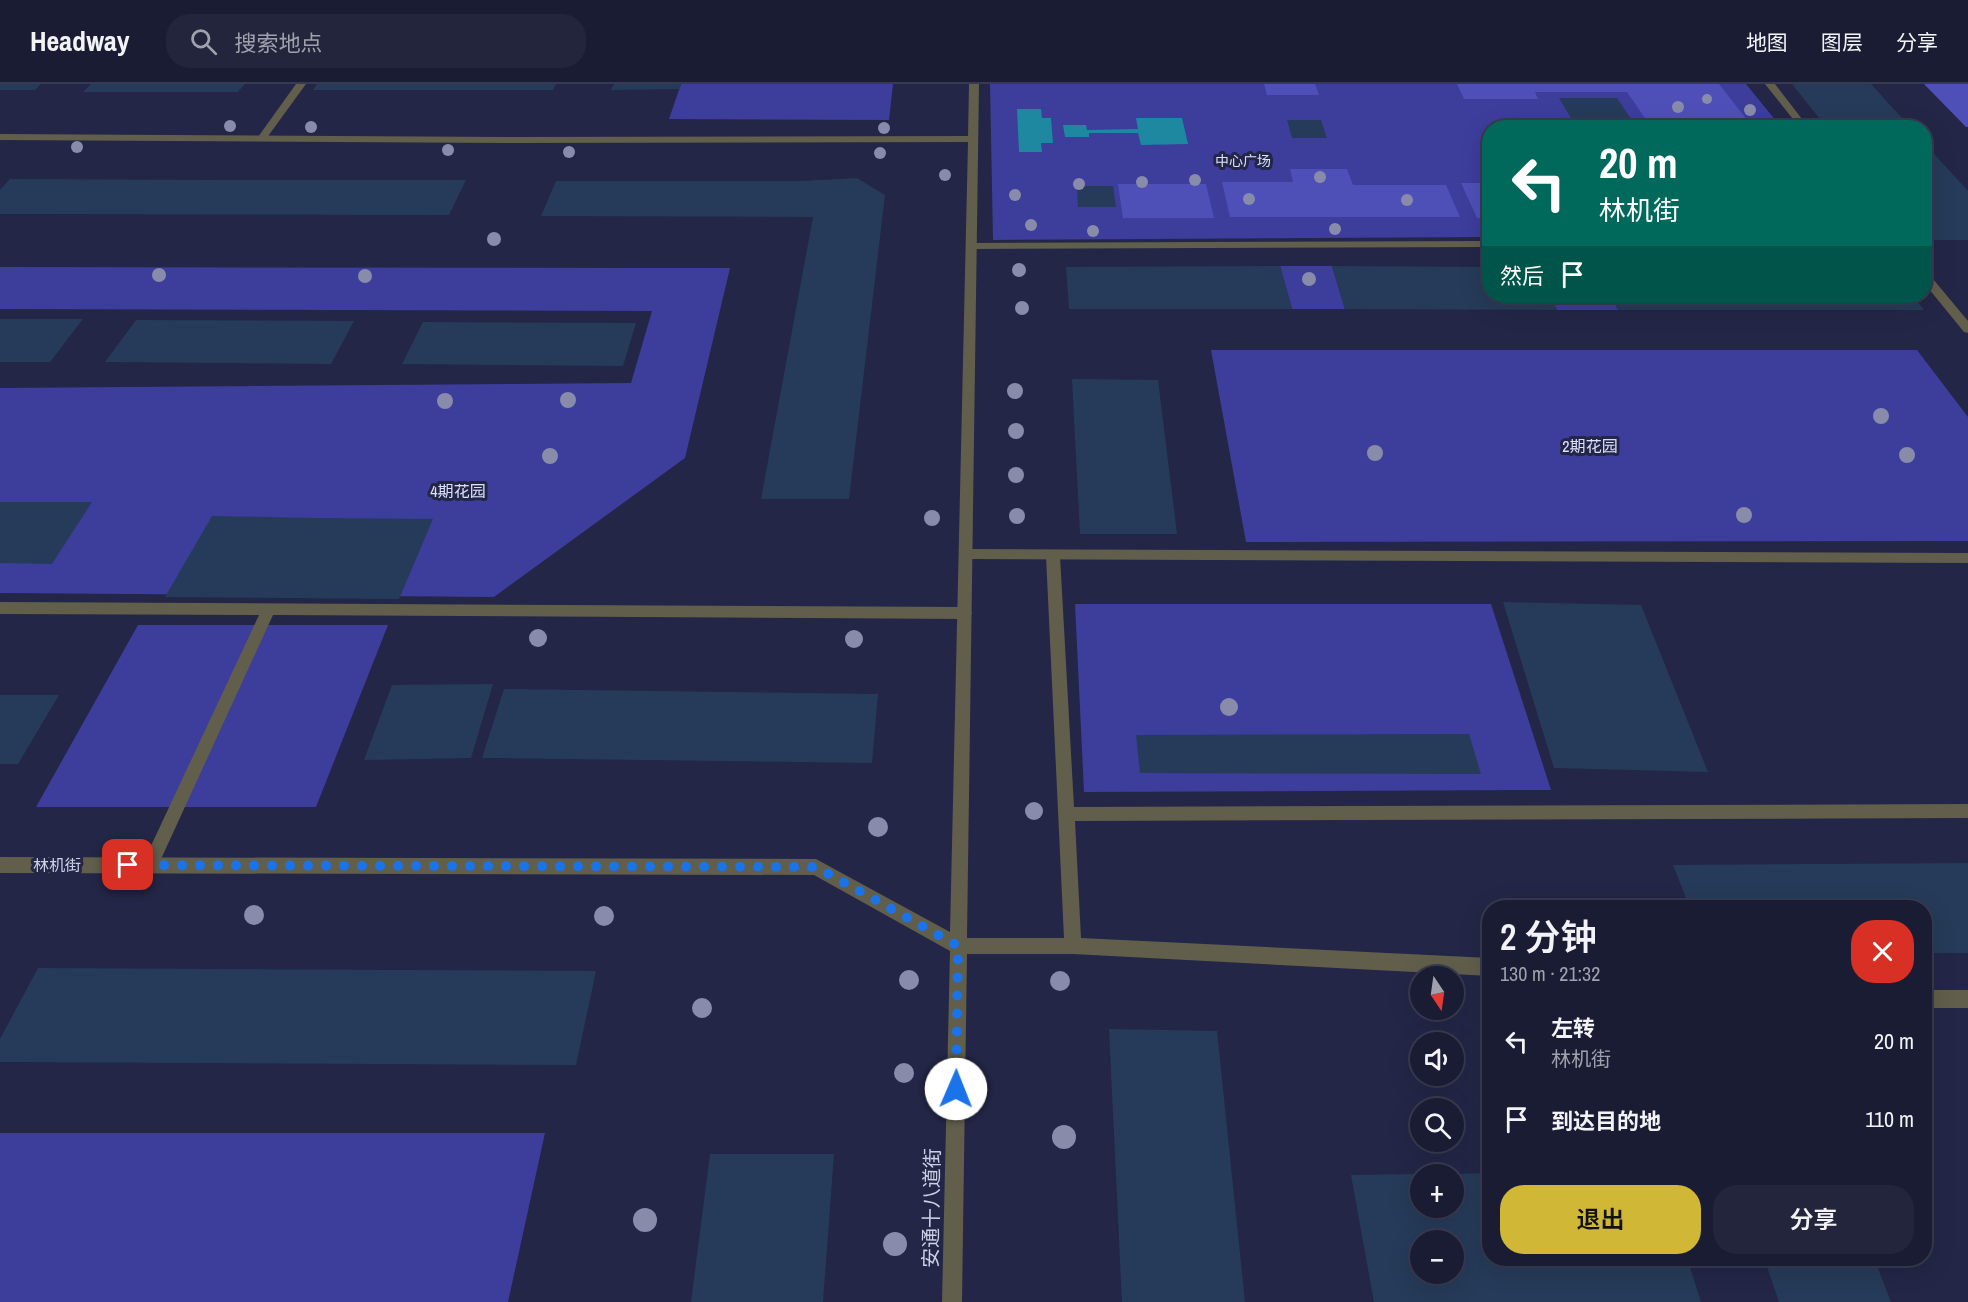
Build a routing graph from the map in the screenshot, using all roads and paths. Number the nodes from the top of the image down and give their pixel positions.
1 (301, 84) edge
2 (974, 84) edge
3 (1770, 84) edge
4 (1799, 120) edge
5 (0, 136) edge
6 (263, 137) junction
7 (973, 139) junction
8 (1482, 244) edge
9 (971, 246) junction
10 (1932, 285) edge
11 (1968, 329) edge
12 (967, 554) junction
13 (1053, 556) junction
14 (1968, 558) edge
15 (0, 608) edge
16 (268, 610) junction
17 (965, 613) junction
18 (1968, 811) edge
19 (1065, 814) junction
20 (0, 865) edge
21 (150, 865) junction
22 (958, 946) junction
23 (1073, 946) junction
24 (1482, 967) edge
25 (1932, 999) edge
26 (1968, 999) edge
27 (952, 1302) edge

1 - 6 street
2 - 7 street, 安通十八道街
3 - 4 street
5 - 6 street
6 - 7 street
7 - 9 street, 安通十八道街
8 - 9 street
9 - 12 street, 安通十八道街
10 - 11 street
12 - 13 street
12 - 17 street, 安通十八道街
13 - 14 street
13 - 19 street
15 - 16 street
16 - 17 street
16 - 21 street
17 - 22 street, 安通十八道街
18 - 19 street
19 - 23 street
20 - 21 street, 林机街
21 - 22 street, 林机街
22 - 23 street
22 - 27 street, 安通十八道街
23 - 24 street
25 - 26 street

